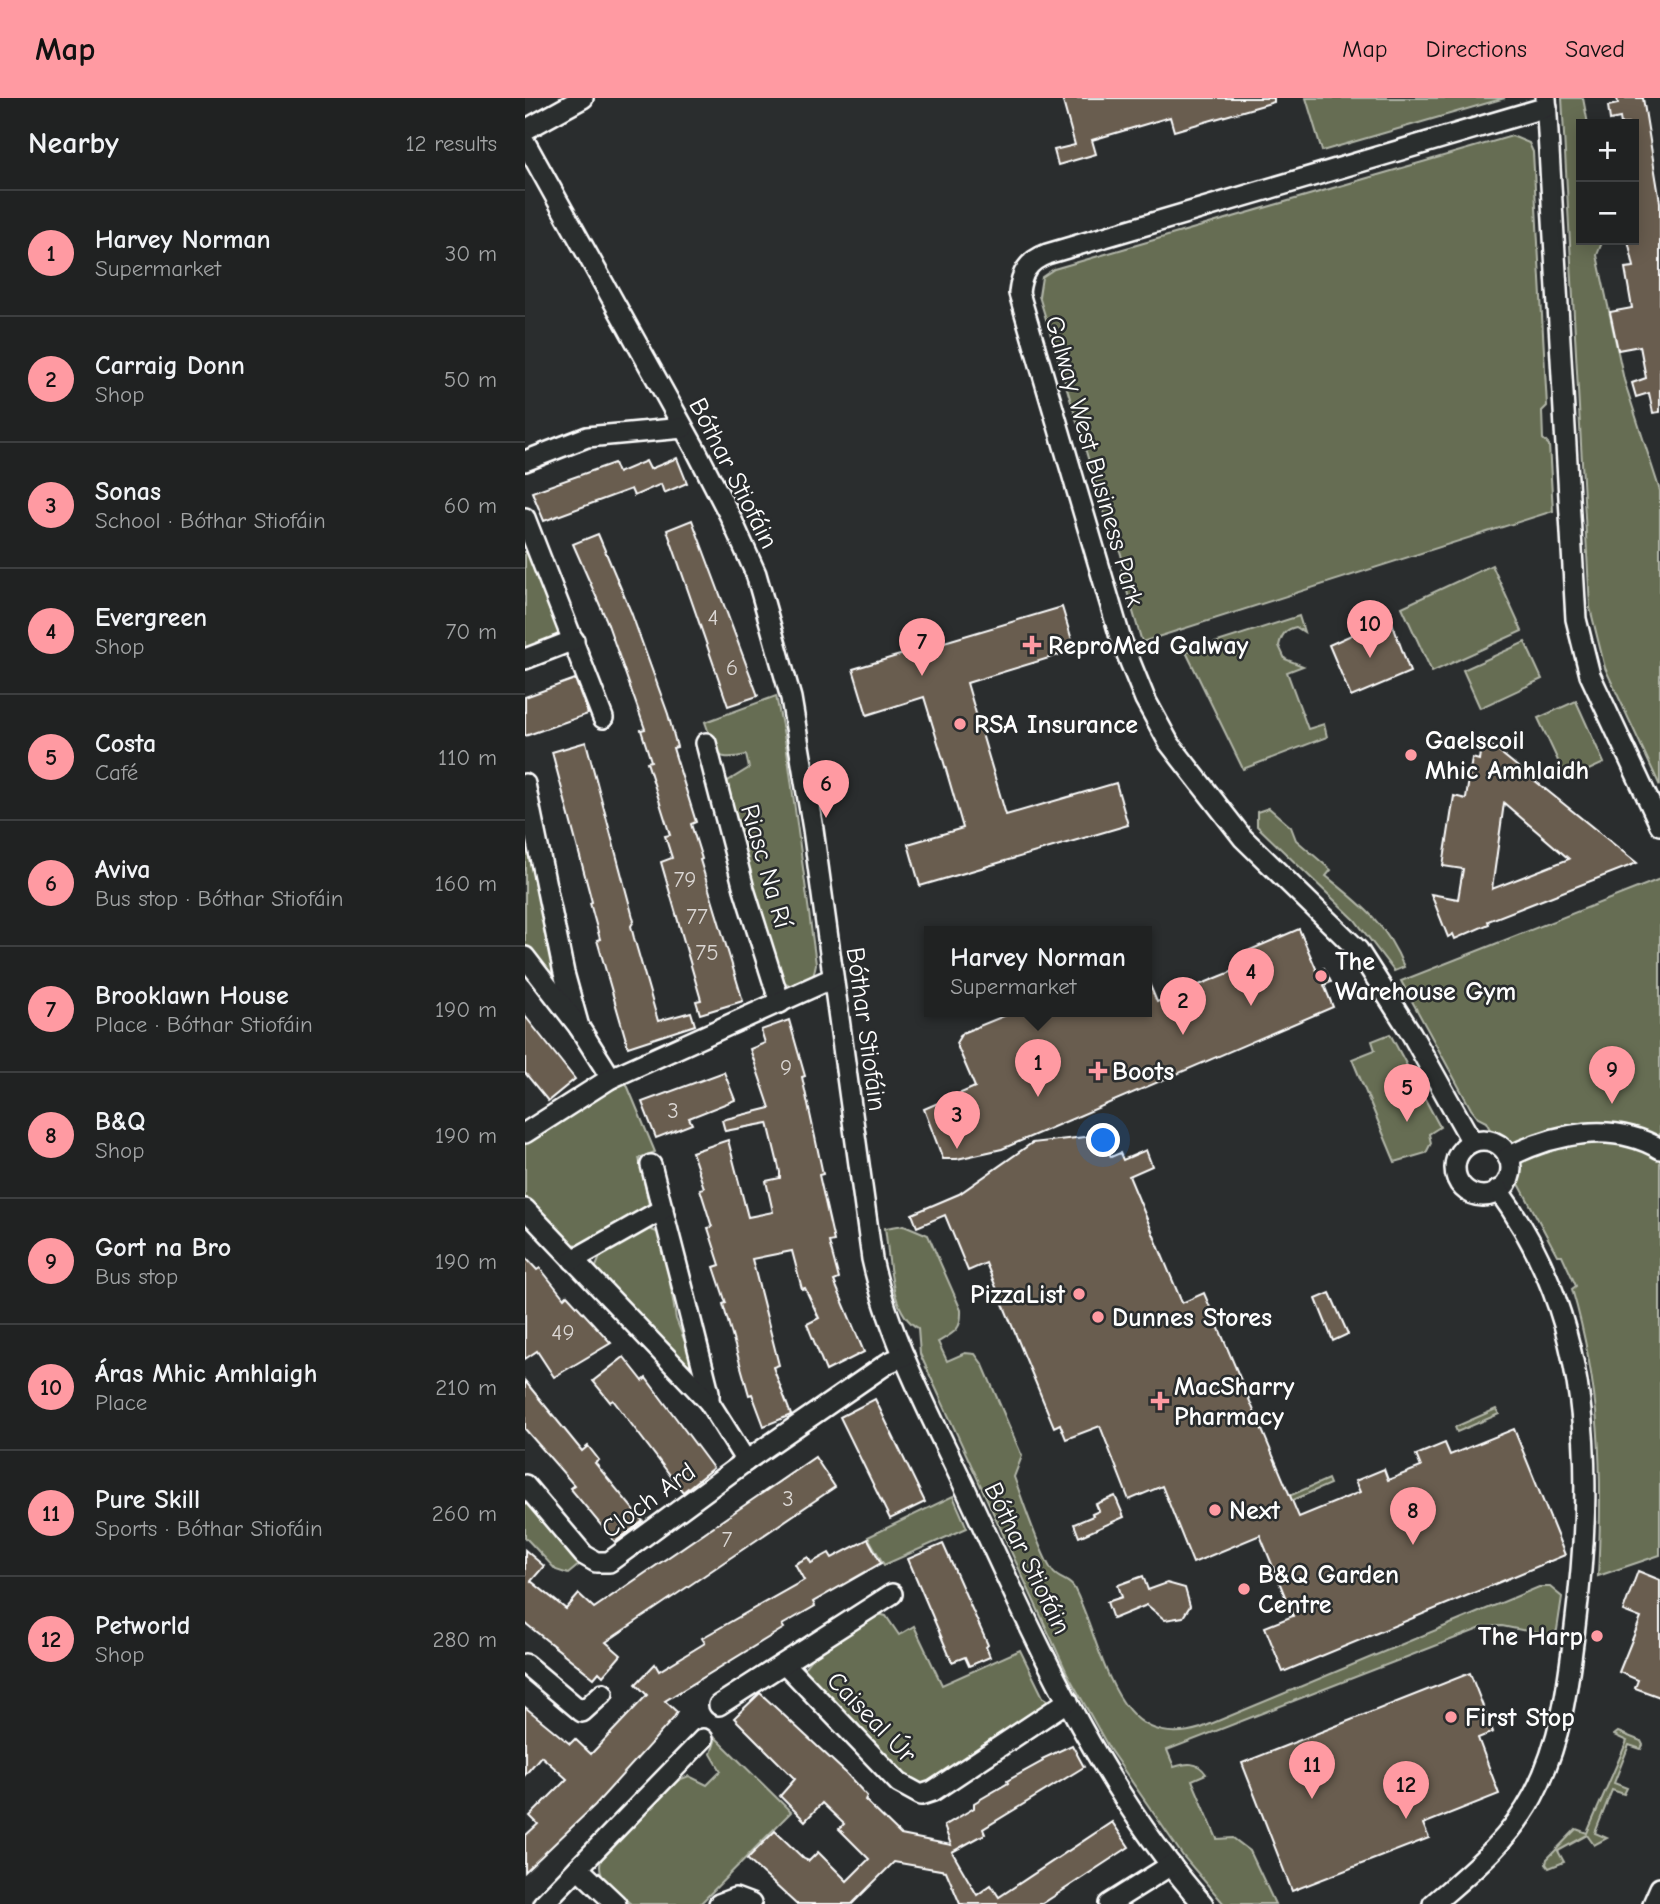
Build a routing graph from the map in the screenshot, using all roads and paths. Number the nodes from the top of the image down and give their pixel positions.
1 (583, 98) edge
2 (1546, 102) edge
3 (525, 130) edge
4 (525, 142) edge
5 (683, 428) junction
6 (525, 461) edge
7 (525, 518) edge
8 (574, 640) junction
9 (525, 659) edge
10 (603, 718) dead end
11 (706, 743) dead end
12 (526, 785) edge
13 (528, 817) edge
14 (1660, 825) edge
15 (525, 957) edge
16 (833, 978) junction
17 (779, 1003) junction
18 (579, 1027) junction
19 (611, 1078) junction
20 (525, 1133) edge
21 (1472, 1142) junction
22 (1660, 1149) edge
23 (1508, 1157) junction
24 (651, 1165) dead end
25 (1498, 1191) junction
26 (663, 1209) junction
27 (531, 1216) edge
28 (573, 1260) junction
29 (904, 1356) junction
30 (709, 1402) junction
31 (746, 1461) junction
32 (525, 1485) edge
33 (892, 1594) dead end
34 (525, 1664) edge
35 (785, 1664) junction
36 (603, 1693) dead end
37 (1068, 1701) junction
38 (719, 1705) dead end
39 (703, 1739) dead end
40 (1171, 1865) junction
41 (578, 1868) junction
42 (1660, 1888) edge
43 (543, 1904) edge
44 (616, 1904) edge
45 (719, 1904) edge
46 (751, 1904) edge
47 (1109, 1904) edge
48 (1203, 1904) edge
49 (1433, 1904) edge
50 (1653, 1904) edge

1 - 3 street
2 - 14 street
2 - 21 street, Galway West Business Park
4 - 5 street, Bóthar Stiofáin
5 - 6 street
5 - 16 street, Bóthar Stiofáin
7 - 8 street
8 - 9 street
8 - 10 street
11 - 17 street, Riasc Na Rí
12 - 13 street
13 - 18 street
15 - 18 street
16 - 17 street
16 - 29 street, Bóthar Stiofáin
17 - 19 street
18 - 19 street
19 - 20 street
21 - 23 street
21 - 25 street
22 - 23 street
23 - 25 street
24 - 26 street
25 - 49 street
26 - 28 street
26 - 30 street
27 - 28 street
28 - 30 street
29 - 31 street, Cloch Ard
29 - 37 street, Bóthar Stiofáin
30 - 31 street
31 - 32 street, Cloch Ard
33 - 35 street, Caiseal Úr
34 - 36 street
35 - 37 street, Caiseal Úr
35 - 38 street, Caiseal Úr
37 - 40 street, Bóthar Stiofáin
39 - 41 street
40 - 47 street
40 - 48 street, Bóthar Stiofáin
41 - 43 street
41 - 44 street
42 - 50 street
45 - 46 street

